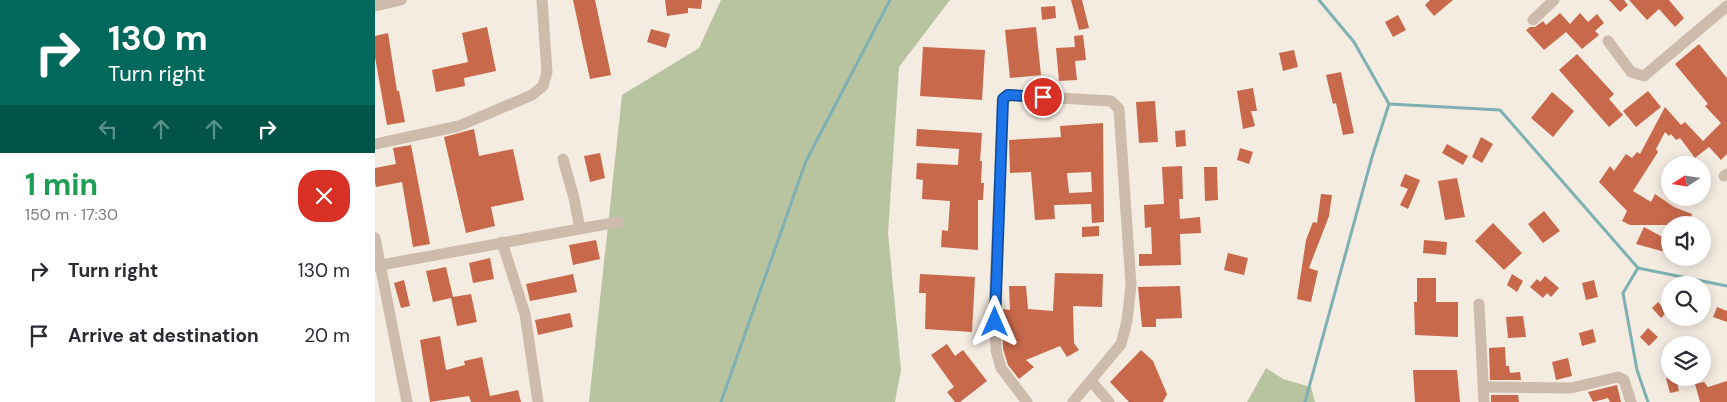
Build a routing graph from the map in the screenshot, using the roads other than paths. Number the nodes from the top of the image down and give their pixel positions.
1 (401, 0) edge
2 (541, 0) edge
3 (1554, 0) edge
4 (375, 6) edge
5 (1727, 6) edge
6 (1533, 20) dead end
7 (1608, 41) dead end
8 (375, 144) edge
9 (563, 160) dead end
10 (618, 222) dead end
11 (580, 228) junction
12 (375, 238) edge
13 (502, 242) junction
14 (378, 266) edge
15 (1479, 304) dead end
16 (1091, 381) junction
17 (1483, 387) junction
18 (407, 402) edge
19 (538, 402) edge
20 (1027, 402) edge
21 (1073, 402) edge
22 (1109, 402) edge
23 (1484, 402) edge
24 (1631, 402) edge

1 - 4 street
2 - 8 street
3 - 6 street
5 - 7 street
9 - 11 street
10 - 11 street
11 - 13 street
12 - 14 street
13 - 14 street
13 - 19 street
14 - 18 street
15 - 17 street
16 - 20 street
16 - 21 street
16 - 22 street
17 - 23 street
17 - 24 street

